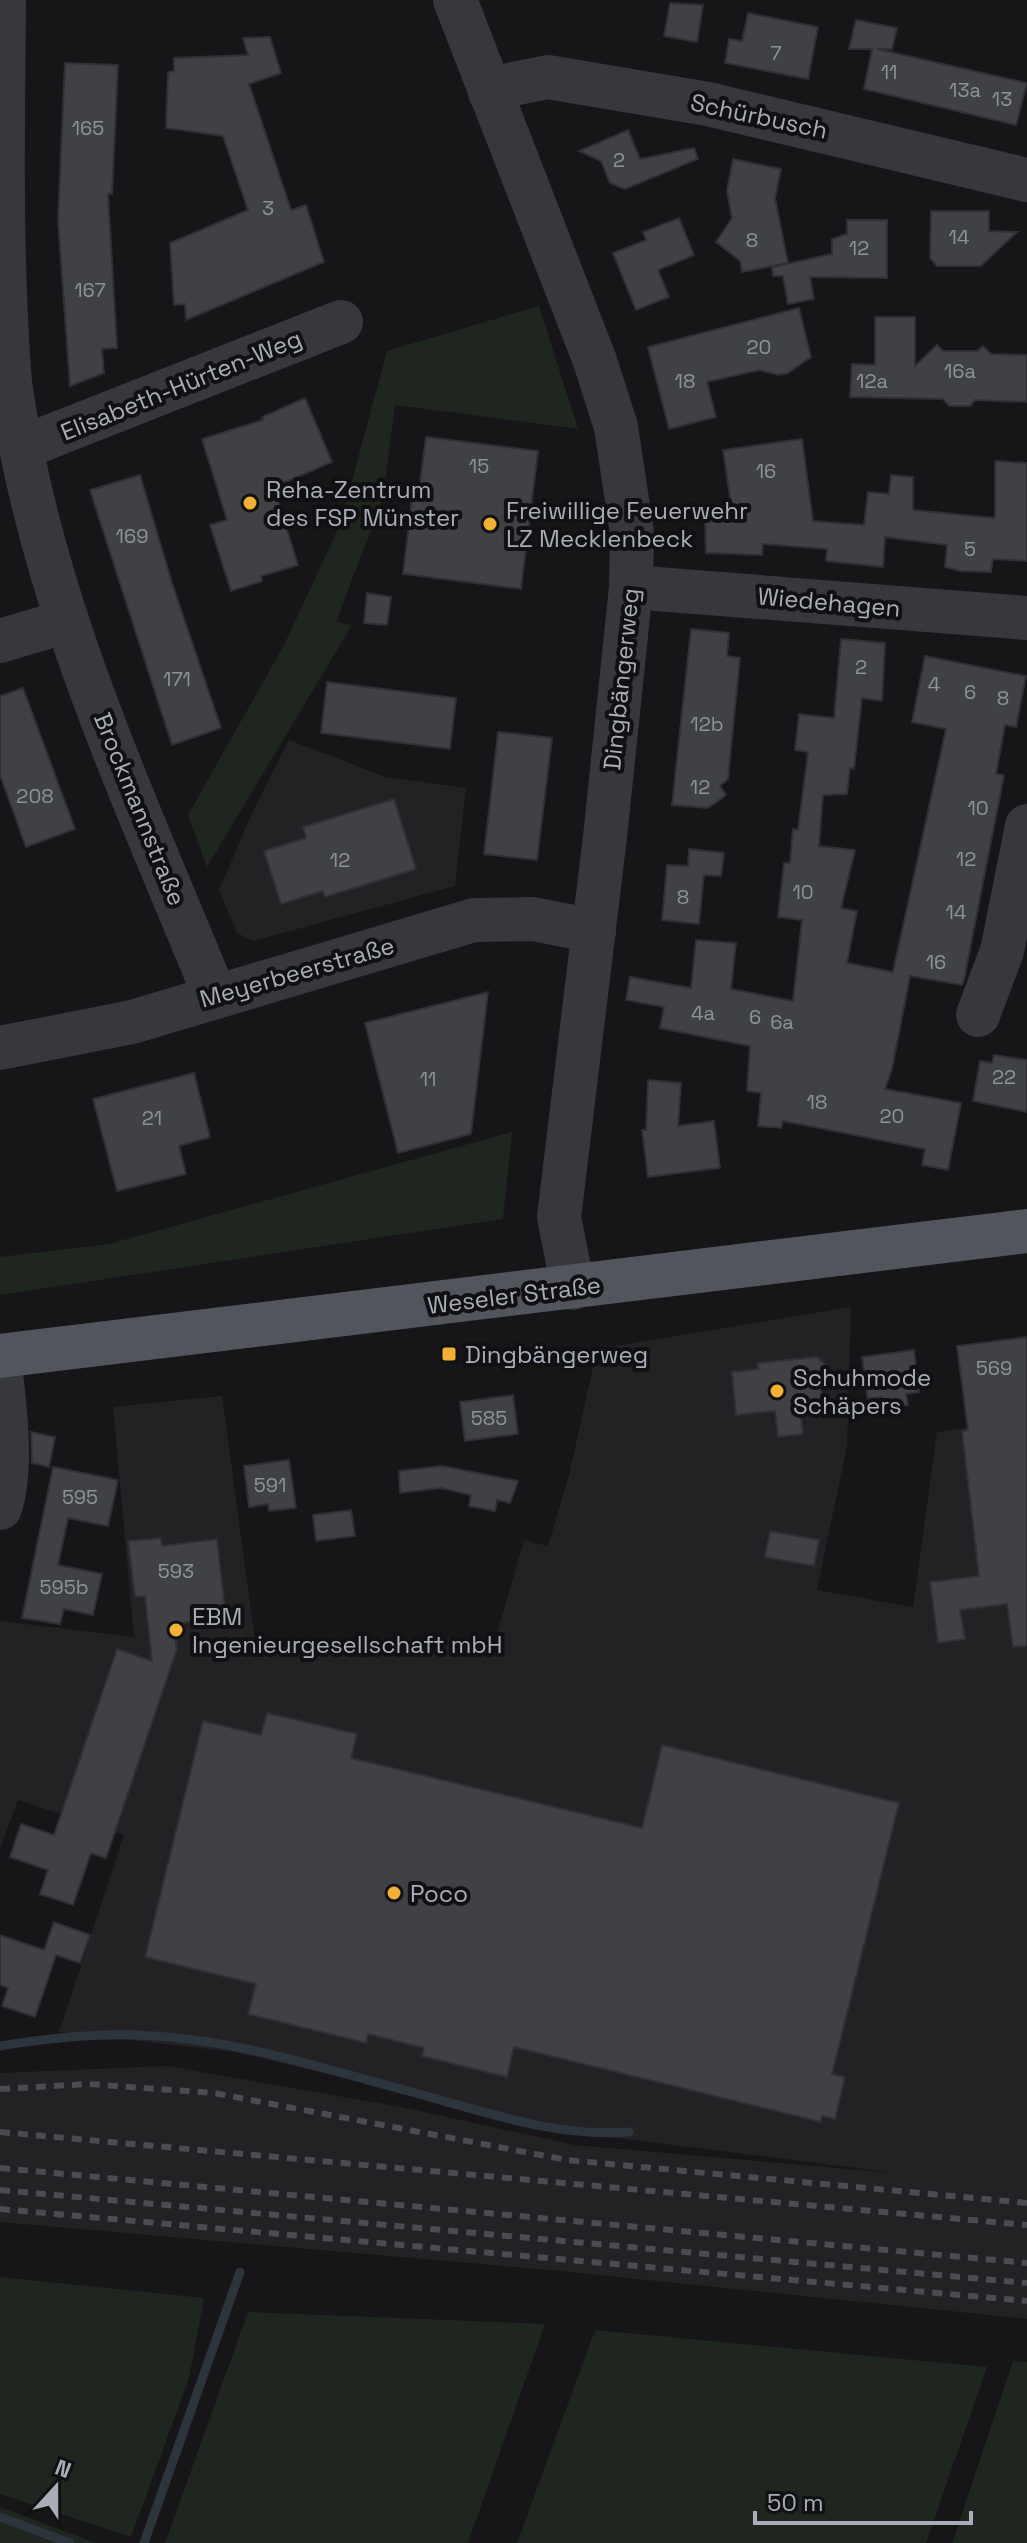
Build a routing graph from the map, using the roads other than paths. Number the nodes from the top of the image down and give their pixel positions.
1 (4, 0) edge
2 (455, 0) edge
3 (490, 93) junction
4 (1027, 180) edge
5 (341, 322) dead end
6 (21, 448) junction
7 (631, 587) junction
8 (1027, 618) edge
9 (67, 621) junction
10 (0, 641) edge
11 (1027, 826) edge
12 (594, 931) junction
13 (215, 996) junction
14 (978, 1015) dead end
15 (0, 1048) edge
16 (1027, 1231) edge
17 (573, 1288) junction
18 (0, 1356) edge
19 (0, 1366) edge
20 (0, 1508) edge

1 - 6 street, Brockmannstraße
2 - 3 street, Dingbängerweg
3 - 4 street, Schürbusch
3 - 7 street, Dingbängerweg
5 - 6 street, Elisabeth-Hürten-Weg
6 - 9 street, Brockmannstraße
7 - 8 street, Wiedehagen
7 - 12 street, Dingbängerweg
9 - 10 street
9 - 13 street, Brockmannstraße
11 - 14 street
12 - 13 street, Meyerbeerstraße
12 - 17 street, Dingbängerweg
13 - 15 street, Meyerbeerstraße
16 - 17 main road, Weseler Straße
17 - 18 main road, Weseler Straße
19 - 20 street

